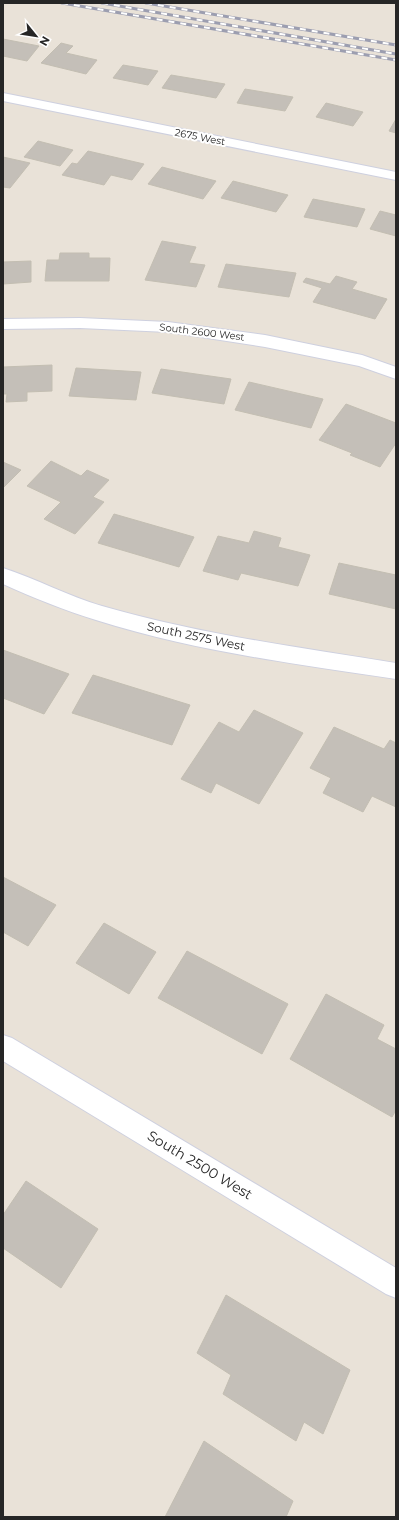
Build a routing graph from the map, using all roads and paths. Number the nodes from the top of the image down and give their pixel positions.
1 (3, 98) edge
2 (396, 176) edge
3 (3, 324) edge
4 (396, 373) edge
5 (3, 576) edge
6 (396, 672) edge
7 (3, 1047) edge
8 (396, 1284) edge

1 - 2 street, 2675 West
3 - 4 street, South 2600 West
5 - 6 street, South 2575 West
7 - 8 street, South 2500 West

